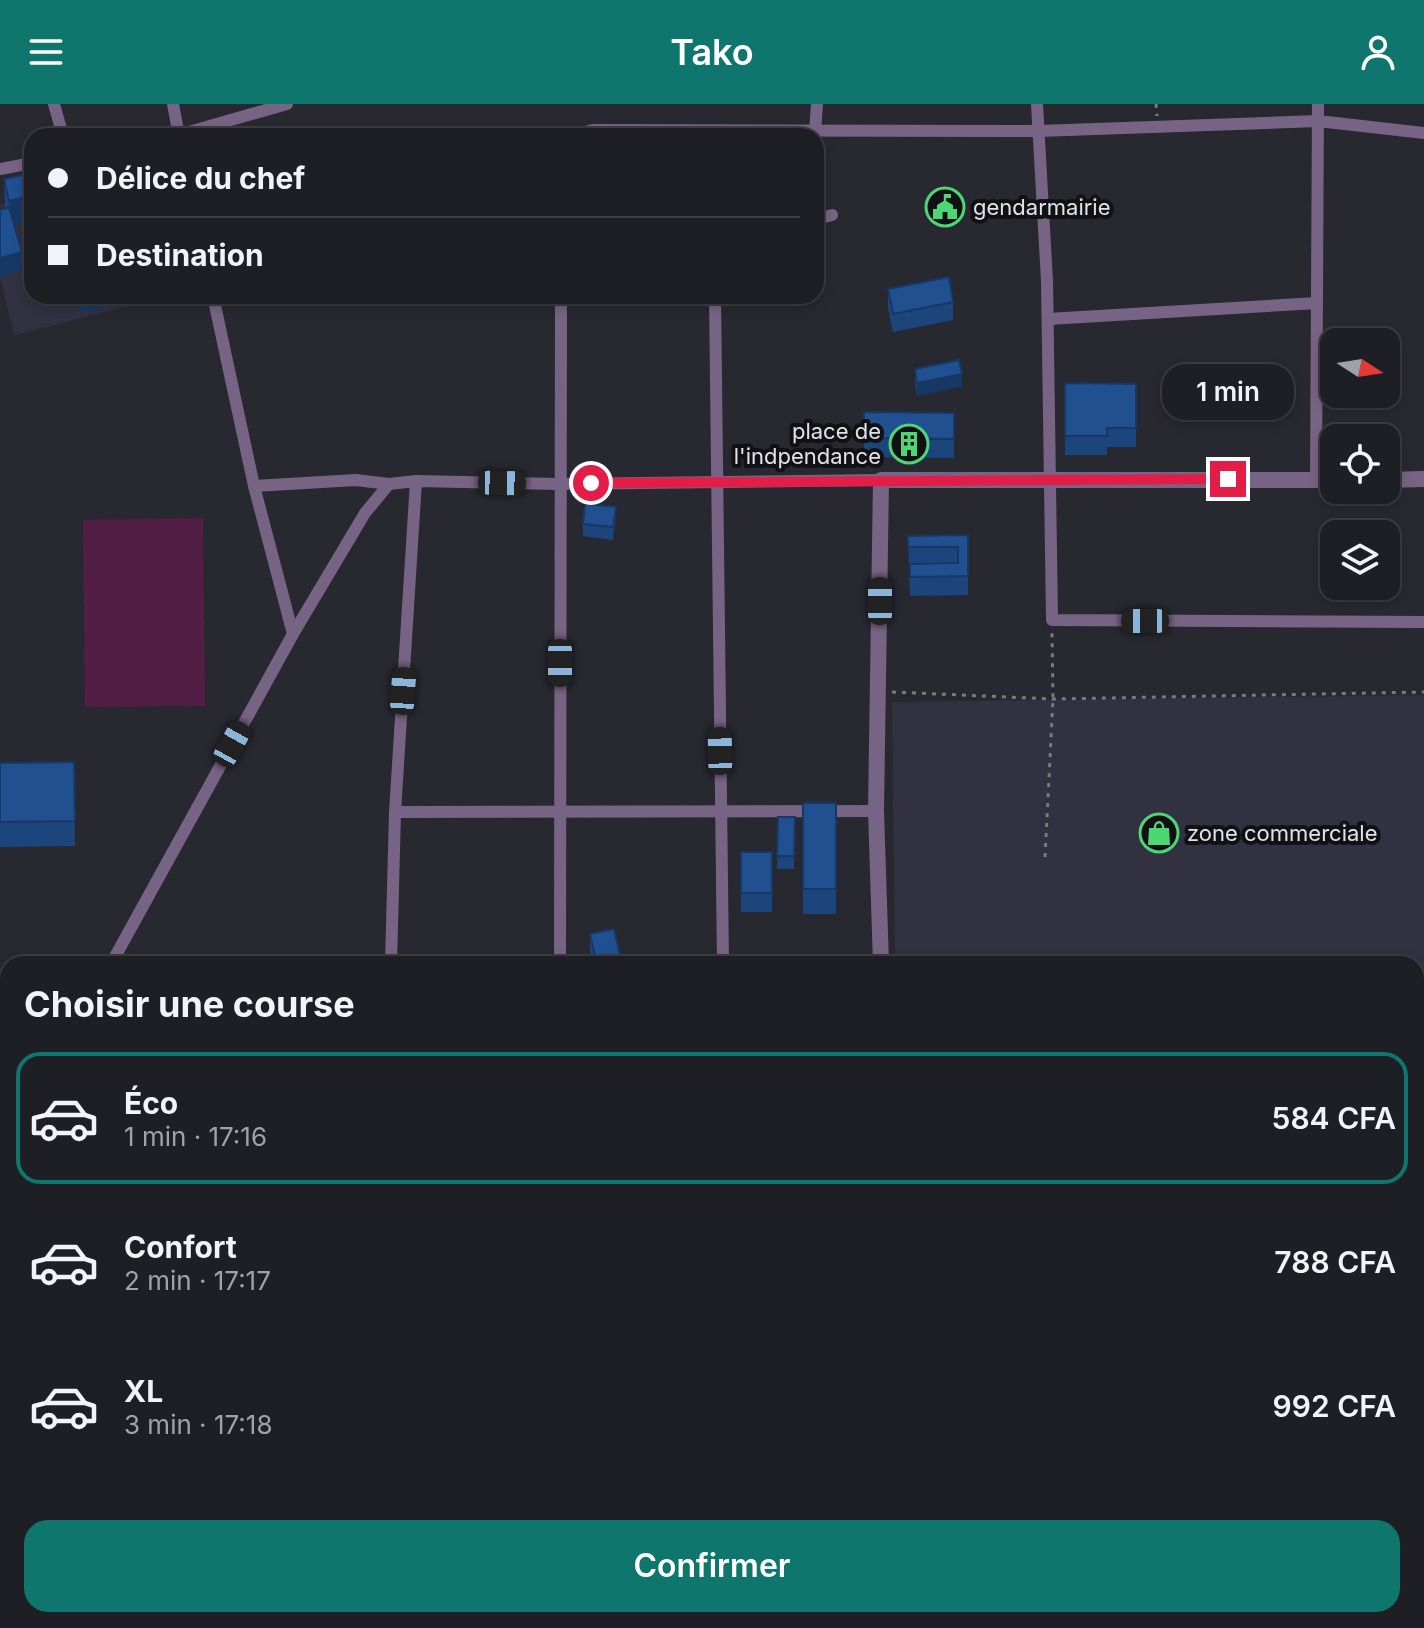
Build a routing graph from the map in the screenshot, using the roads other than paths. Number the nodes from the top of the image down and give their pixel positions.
1 (54, 104) edge
2 (173, 104) edge
3 (287, 104) edge
4 (817, 104) edge
5 (1037, 104) edge
6 (1318, 104) edge
7 (1318, 121) junction
8 (61, 128) edge
9 (177, 128) edge
10 (205, 128) edge
11 (815, 128) edge
12 (1039, 131) junction
13 (824, 133) edge
14 (1424, 133) edge
15 (24, 164) edge
16 (0, 169) edge
17 (832, 215) dead end
18 (824, 217) edge
19 (1317, 303) junction
20 (215, 304) edge
21 (561, 304) edge
22 (715, 304) edge
23 (1048, 319) junction
24 (1052, 478) junction
25 (1424, 479) edge
26 (881, 480) junction
27 (1316, 480) junction
28 (1320, 480) edge
29 (1400, 480) edge
30 (416, 481) junction
31 (716, 481) junction
32 (389, 484) junction
33 (559, 484) junction
34 (254, 486) junction
35 (1424, 622) edge
36 (293, 634) junction
37 (720, 811) junction
38 (876, 811) junction
39 (395, 812) junction
40 (561, 812) junction
41 (115, 956) edge
42 (391, 956) edge
43 (560, 956) edge
44 (723, 956) edge
45 (881, 956) edge

1 - 8 street
2 - 9 street
3 - 10 street
4 - 11 street
5 - 12 street
6 - 7 street
7 - 12 street
7 - 14 street
7 - 19 street
12 - 13 street
12 - 23 street
15 - 16 street
17 - 18 street
19 - 23 street
19 - 27 street
20 - 34 street
21 - 33 street
22 - 31 street
23 - 24 street
24 - 26 street
24 - 27 street
24 - 35 street
25 - 29 street
26 - 31 street
26 - 38 street
27 - 28 street
30 - 32 street
30 - 33 street
30 - 39 street
31 - 33 street
31 - 37 street
32 - 34 street
32 - 36 street
33 - 40 street
34 - 36 street
36 - 41 street
37 - 38 street
37 - 40 street
37 - 44 street
38 - 45 street
39 - 40 street
39 - 42 street
40 - 43 street

